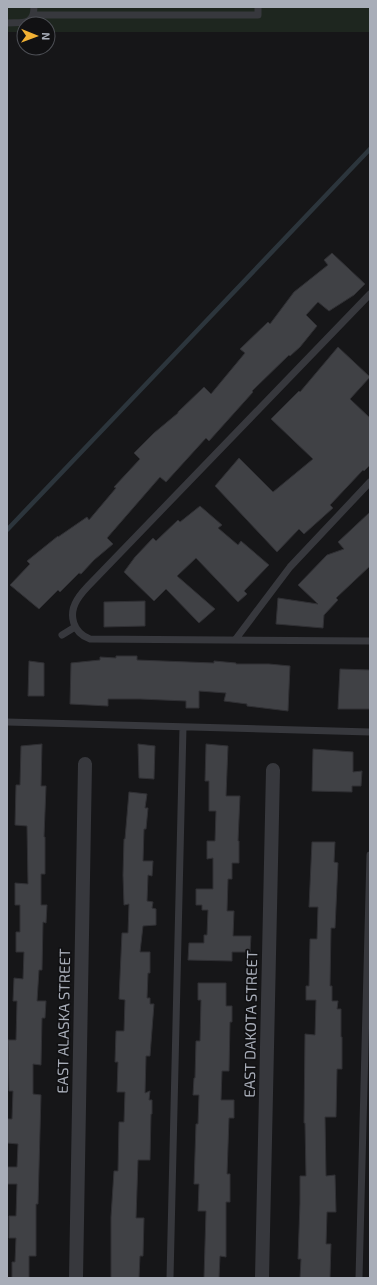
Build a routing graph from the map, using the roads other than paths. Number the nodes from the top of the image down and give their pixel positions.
1 (34, 7) edge
2 (258, 7) edge
3 (34, 15) junction
4 (7, 23) edge
5 (370, 294) edge
6 (370, 482) edge
7 (75, 627) junction
8 (62, 635) dead end
9 (235, 640) junction
10 (370, 641) edge
11 (7, 722) edge
12 (183, 727) junction
13 (370, 732) edge
14 (84, 764) dead end
15 (273, 770) dead end
16 (370, 854) edge
17 (76, 1278) edge
18 (170, 1278) edge
19 (262, 1278) edge
20 (359, 1278) edge

1 - 3 lane
2 - 3 lane
3 - 4 lane
5 - 7 lane
6 - 9 lane
7 - 8 lane
7 - 9 lane
9 - 10 lane
11 - 12 lane
12 - 13 lane
12 - 18 lane
14 - 17 street, EAST ALASKA STREET
15 - 19 street, EAST DAKOTA STREET
16 - 20 lane

